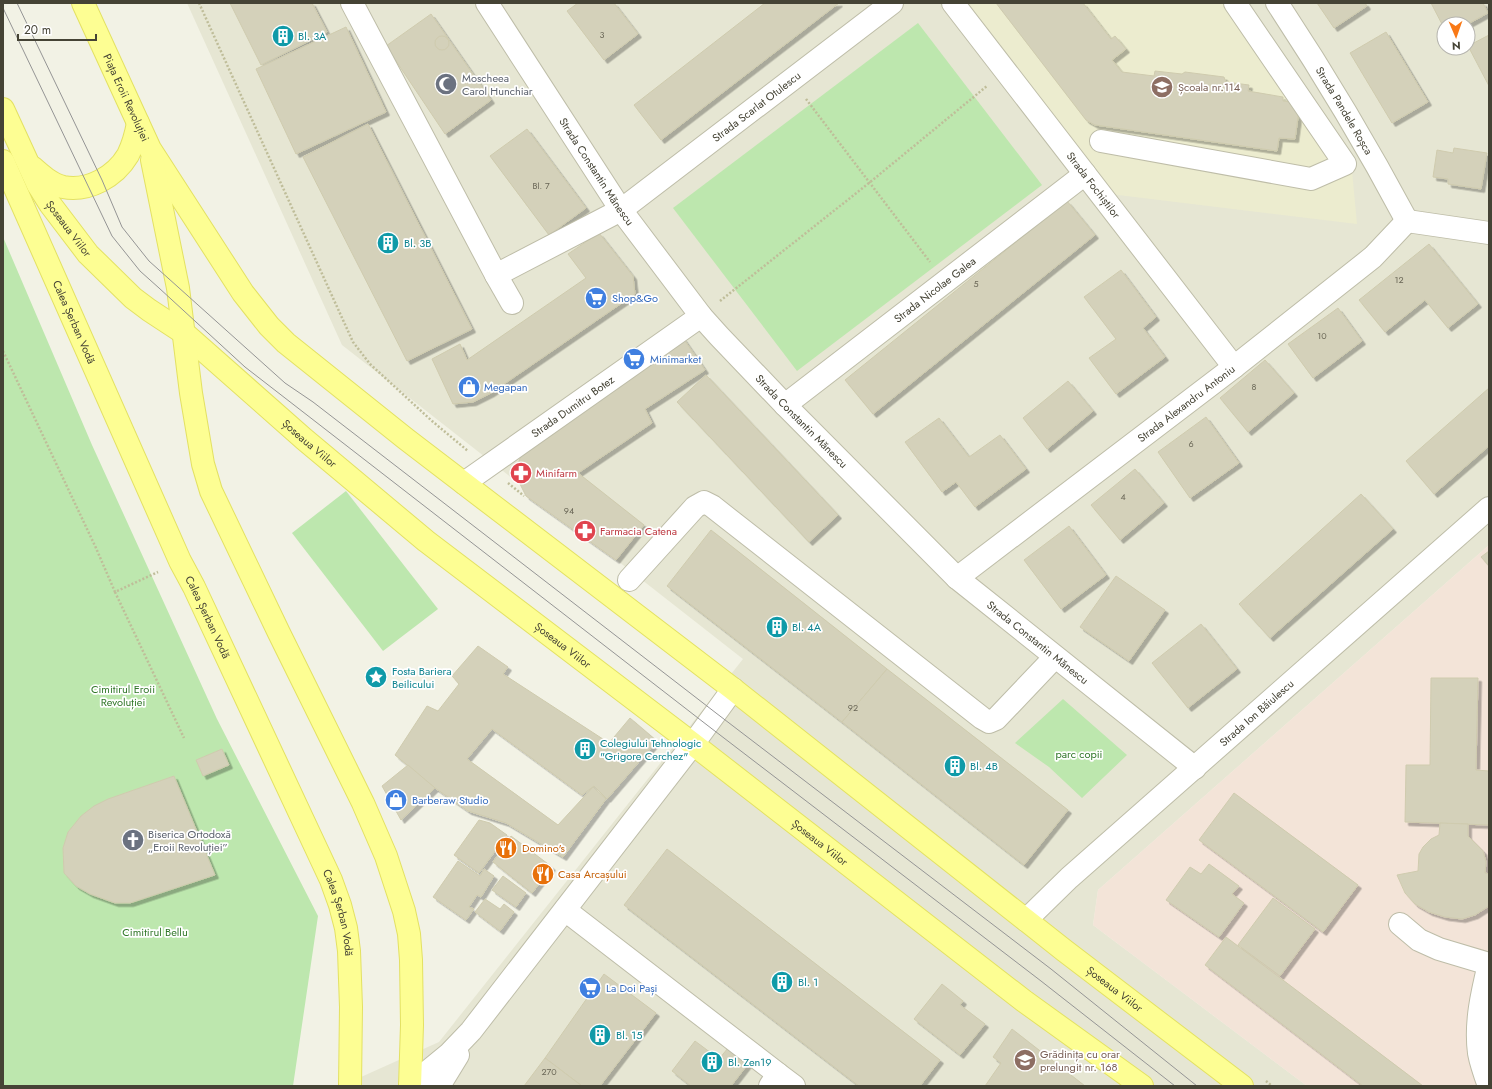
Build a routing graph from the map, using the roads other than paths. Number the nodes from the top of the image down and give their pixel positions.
1 (83, 3) edge
2 (352, 3) edge
3 (892, 3) edge
4 (953, 3) edge
5 (1235, 3) edge
6 (1277, 3) edge
7 (489, 4) edge
8 (3, 109) edge
9 (138, 123) junction
10 (1101, 142) dead end
11 (150, 149) junction
12 (3, 161) edge
13 (28, 162) junction
14 (1085, 174) junction
15 (621, 210) junction
16 (1407, 221) junction
17 (1489, 233) edge
18 (496, 275) junction
19 (512, 303) dead end
20 (701, 316) junction
21 (184, 333) junction
22 (1234, 367) junction
23 (785, 405) junction
24 (464, 483) junction
25 (1489, 508) edge
26 (957, 578) junction
27 (629, 580) dead end
28 (1055, 657) junction
29 (734, 689) junction
30 (693, 744) junction
31 (1195, 768) junction
32 (565, 910) junction
33 (1026, 920) junction
34 (1400, 924) dead end
35 (1489, 964) edge
36 (471, 1031) junction
37 (781, 1082) edge
38 (350, 1086) edge
39 (410, 1086) edge
40 (439, 1086) edge
41 (1142, 1086) edge
42 (1242, 1086) edge
43 (1488, 1086) edge

1 - 9 main road, Piața Eroii Revoluției
2 - 18 street
3 - 15 street, Strada Scarlat Otulescu
4 - 14 street, Strada Fochiștilor
5 - 10 street
6 - 16 street, Strada Pandele Roșca
7 - 15 street, Strada Constantin Mănescu
8 - 13 main road
9 - 11 main road, Piața Eroii Revoluției
9 - 13 main road
11 - 21 main road
11 - 24 main road, Șoseaua Viilor
12 - 38 main road, Calea Șerban Vodă
13 - 21 main road, Șoseaua Viilor
14 - 22 street, Strada Fochiștilor
14 - 23 street, Strada Nicolae Galea
15 - 18 street, Strada Scarlat Otulescu
15 - 20 street, Strada Constantin Mănescu
16 - 17 street
16 - 22 street, Strada Alexandru Antoniu
18 - 19 street
20 - 23 street, Strada Constantin Mănescu
20 - 24 street, Strada Dumitru Botez
21 - 30 main road, Șoseaua Viilor
21 - 39 main road
22 - 26 street, Strada Alexandru Antoniu
23 - 26 street, Strada Constantin Mănescu
24 - 29 main road, Șoseaua Viilor
25 - 31 street, Strada Ion Băiulescu
26 - 28 street, Strada Constantin Mănescu
27 - 28 street
28 - 31 street, Strada Constantin Mănescu
29 - 30 street
29 - 33 main road, Șoseaua Viilor
30 - 32 street
30 - 41 main road, Șoseaua Viilor
31 - 33 street, Strada Ion Băiulescu
32 - 36 street
32 - 37 street
33 - 42 main road, Șoseaua Viilor
34 - 35 street
35 - 43 street
36 - 39 street
36 - 40 street

